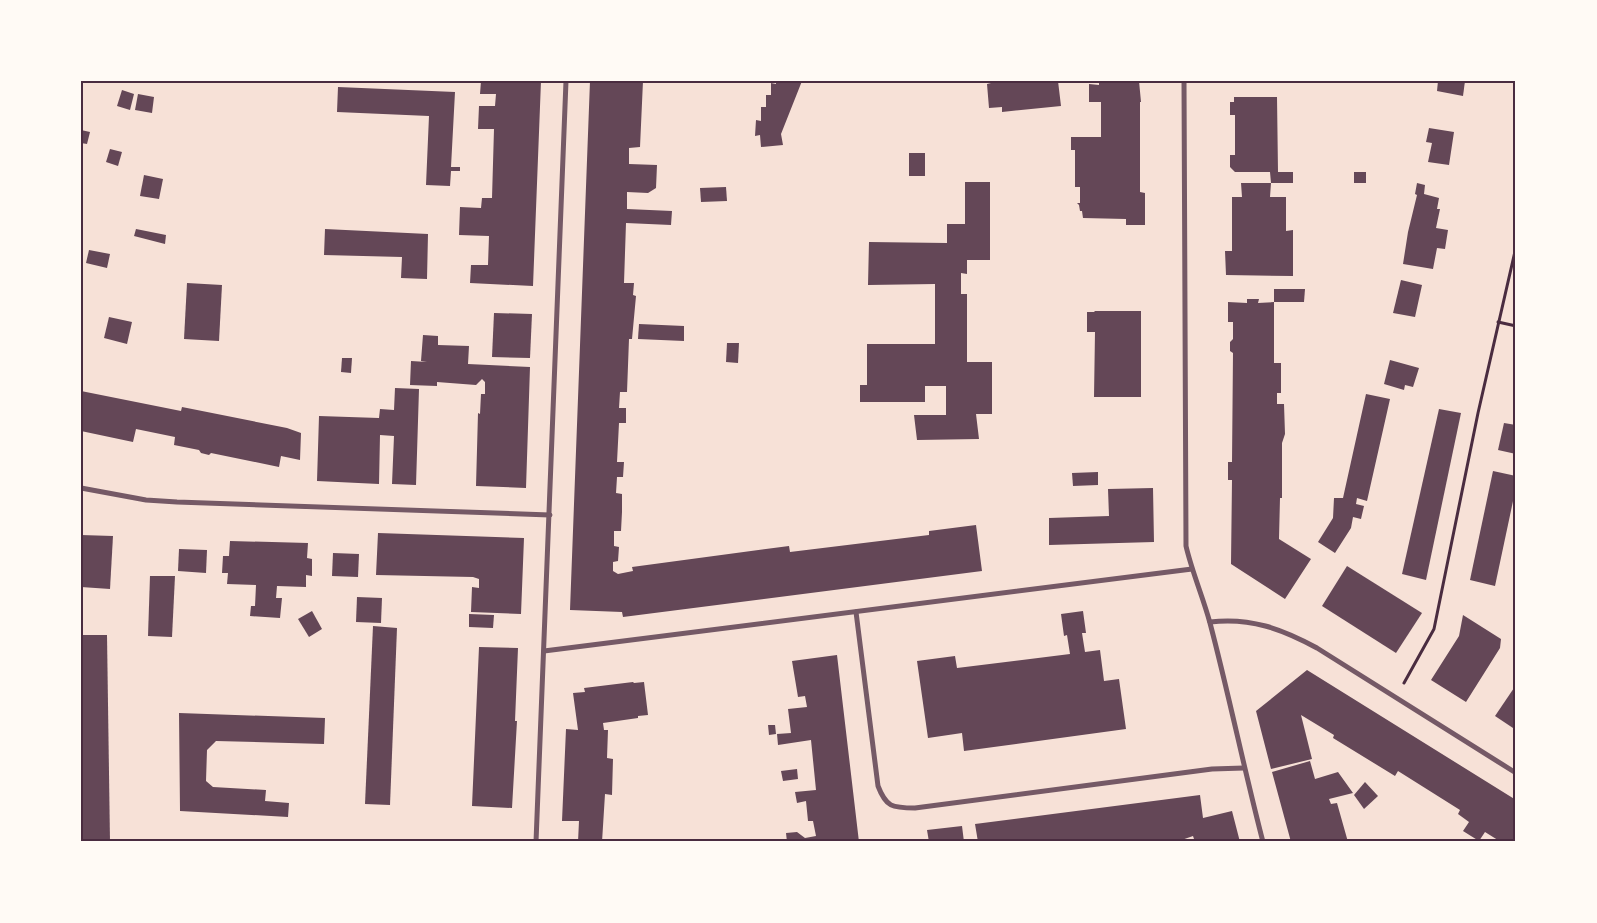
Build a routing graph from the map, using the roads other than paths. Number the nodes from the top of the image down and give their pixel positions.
1 (566, 81) edge
2 (1184, 81) edge
3 (81, 488) edge
4 (550, 515) junction
5 (1192, 569) junction
6 (856, 612) junction
7 (1210, 622) junction
8 (544, 652) junction
9 (1244, 768) junction
10 (1516, 773) edge
11 (536, 842) edge
12 (1263, 842) edge

1 - 4 street
2 - 5 street
3 - 4 street
4 - 8 street
5 - 6 street
5 - 7 street
6 - 8 street
6 - 9 street
7 - 9 street
7 - 10 street
8 - 11 street
9 - 12 street

